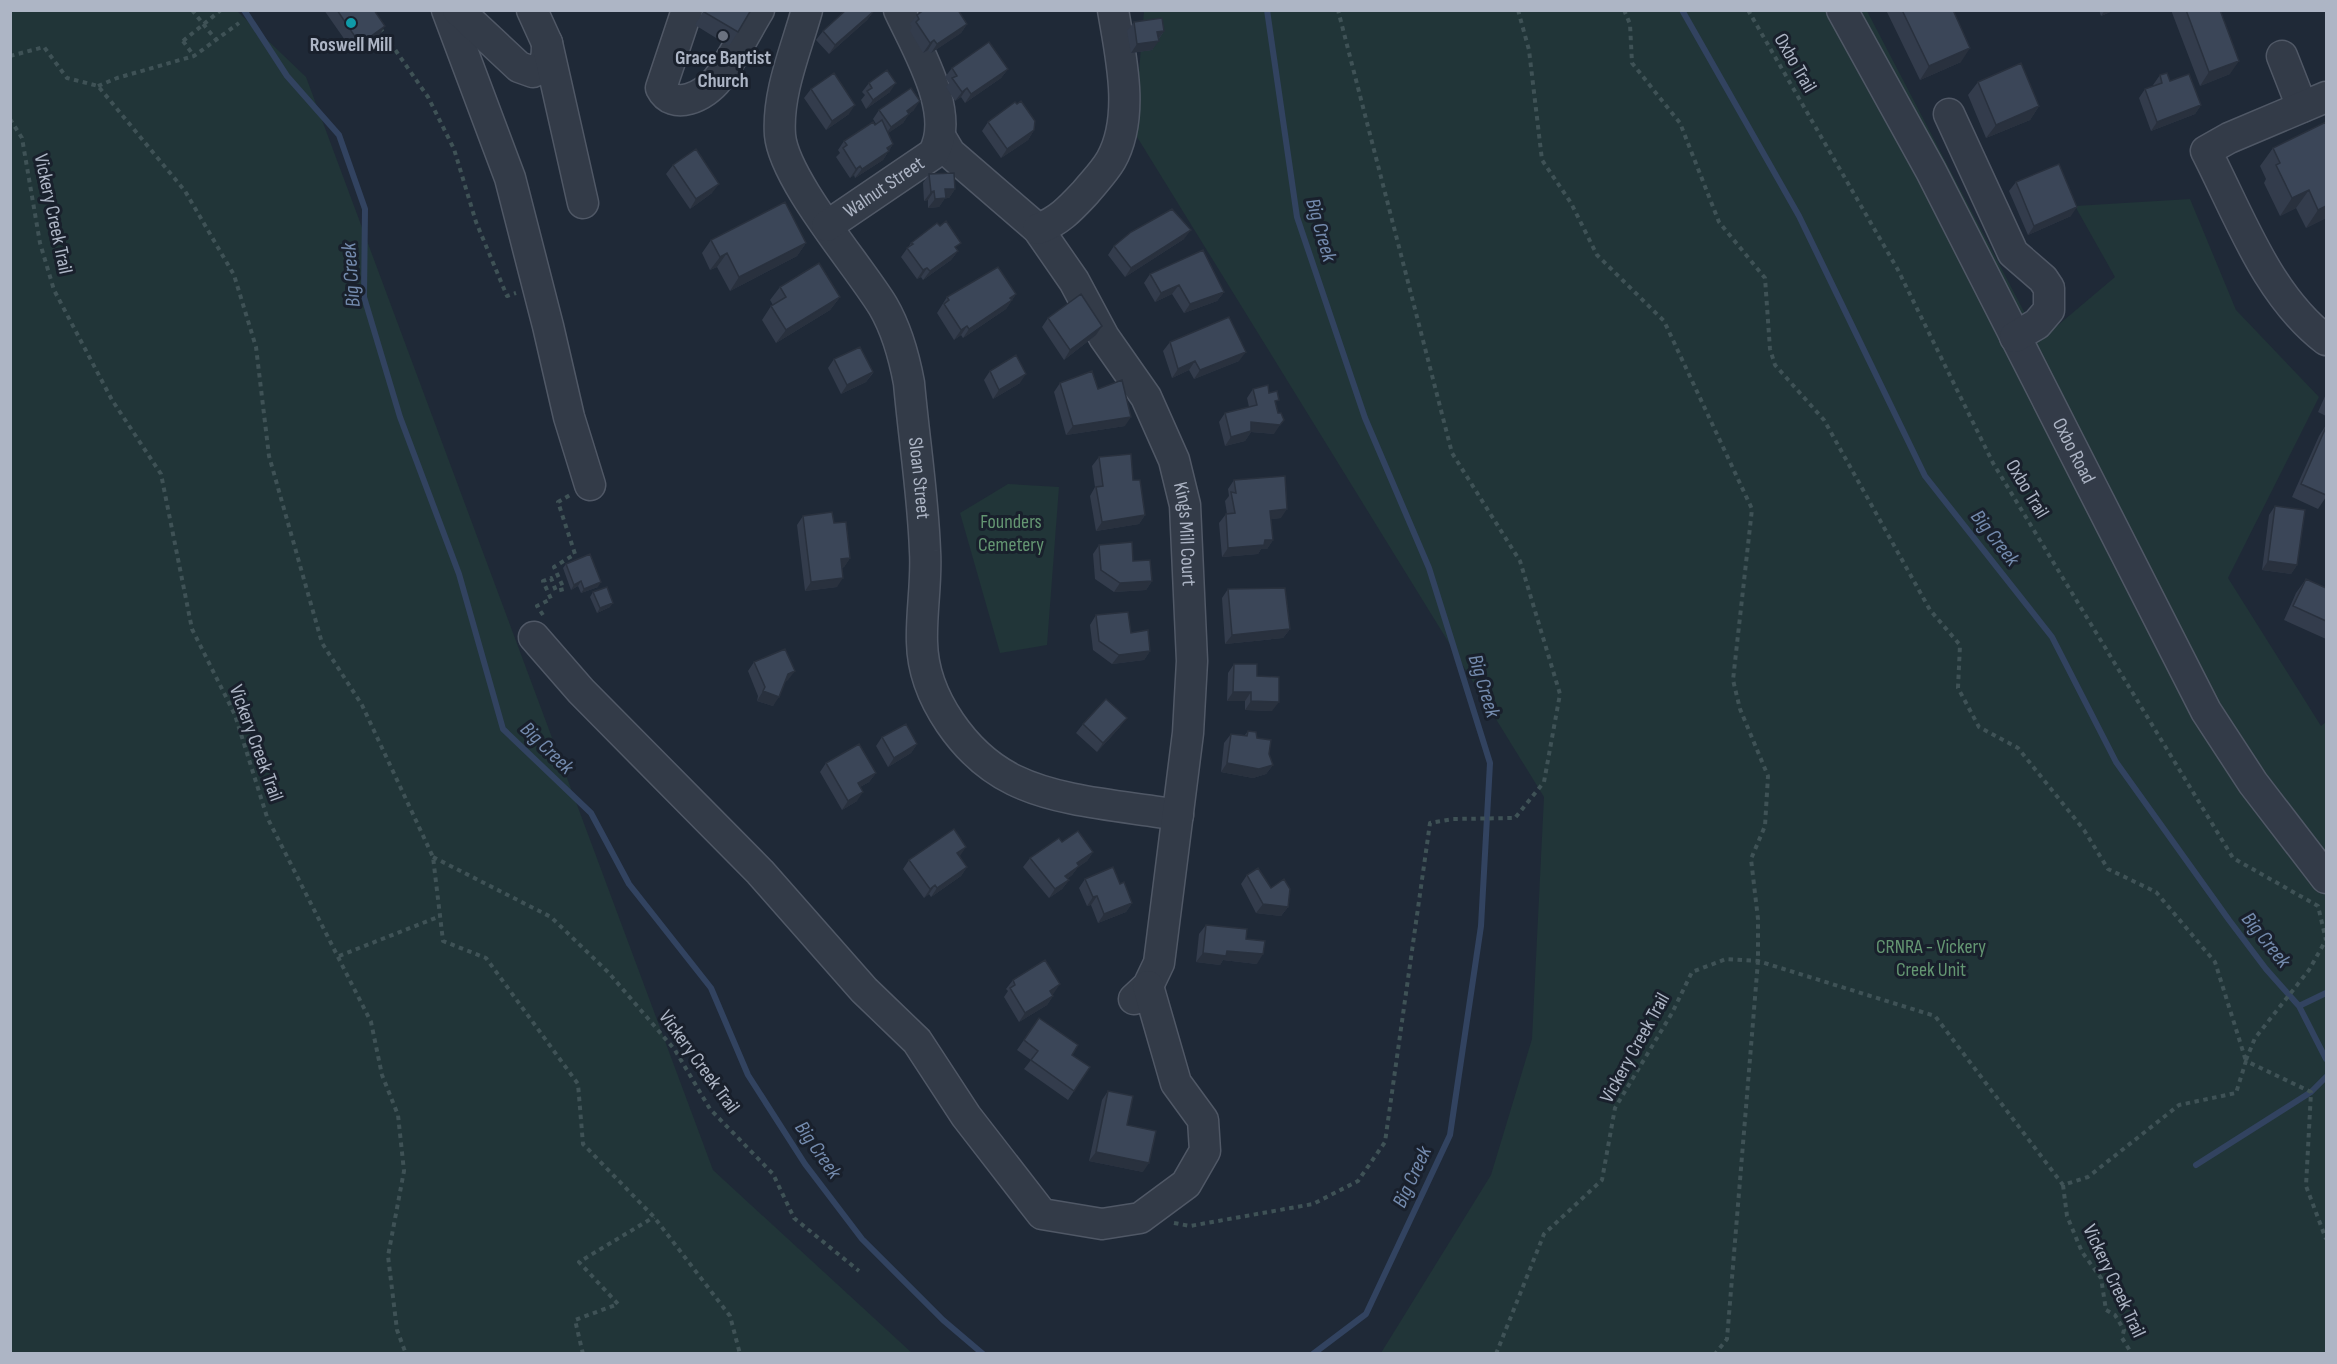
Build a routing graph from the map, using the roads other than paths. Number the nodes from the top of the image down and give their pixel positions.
1 (447, 10) edge
2 (458, 10) edge
3 (532, 10) edge
4 (687, 10) edge
5 (759, 10) edge
6 (807, 10) edge
7 (899, 10) edge
8 (1113, 10) edge
9 (1842, 10) edge
10 (547, 43) junction
11 (2282, 56) dead end
12 (2314, 102) edge
13 (1949, 114) dead end
14 (941, 138) junction
15 (583, 204) dead end
16 (827, 226) junction
17 (1038, 229) junction
18 (2015, 337) junction
19 (2326, 340) edge
20 (590, 485) road end
21 (534, 637) dead end
22 (1178, 815) junction
23 (2326, 878) edge

1 - 20 street
2 - 10 street
3 - 10 street
4 - 5 street
6 - 16 street, Sloan Street
7 - 14 street, Walnut Street
8 - 17 street
9 - 18 street, Oxbo Road
10 - 15 street
11 - 12 street
12 - 19 street
13 - 18 street
14 - 16 street, Walnut Street
14 - 17 street, Kings Mill Court
16 - 22 street, Sloan Street
17 - 22 street, Kings Mill Court
18 - 23 street, Oxbo Road
21 - 22 street, Kings Mill Court

